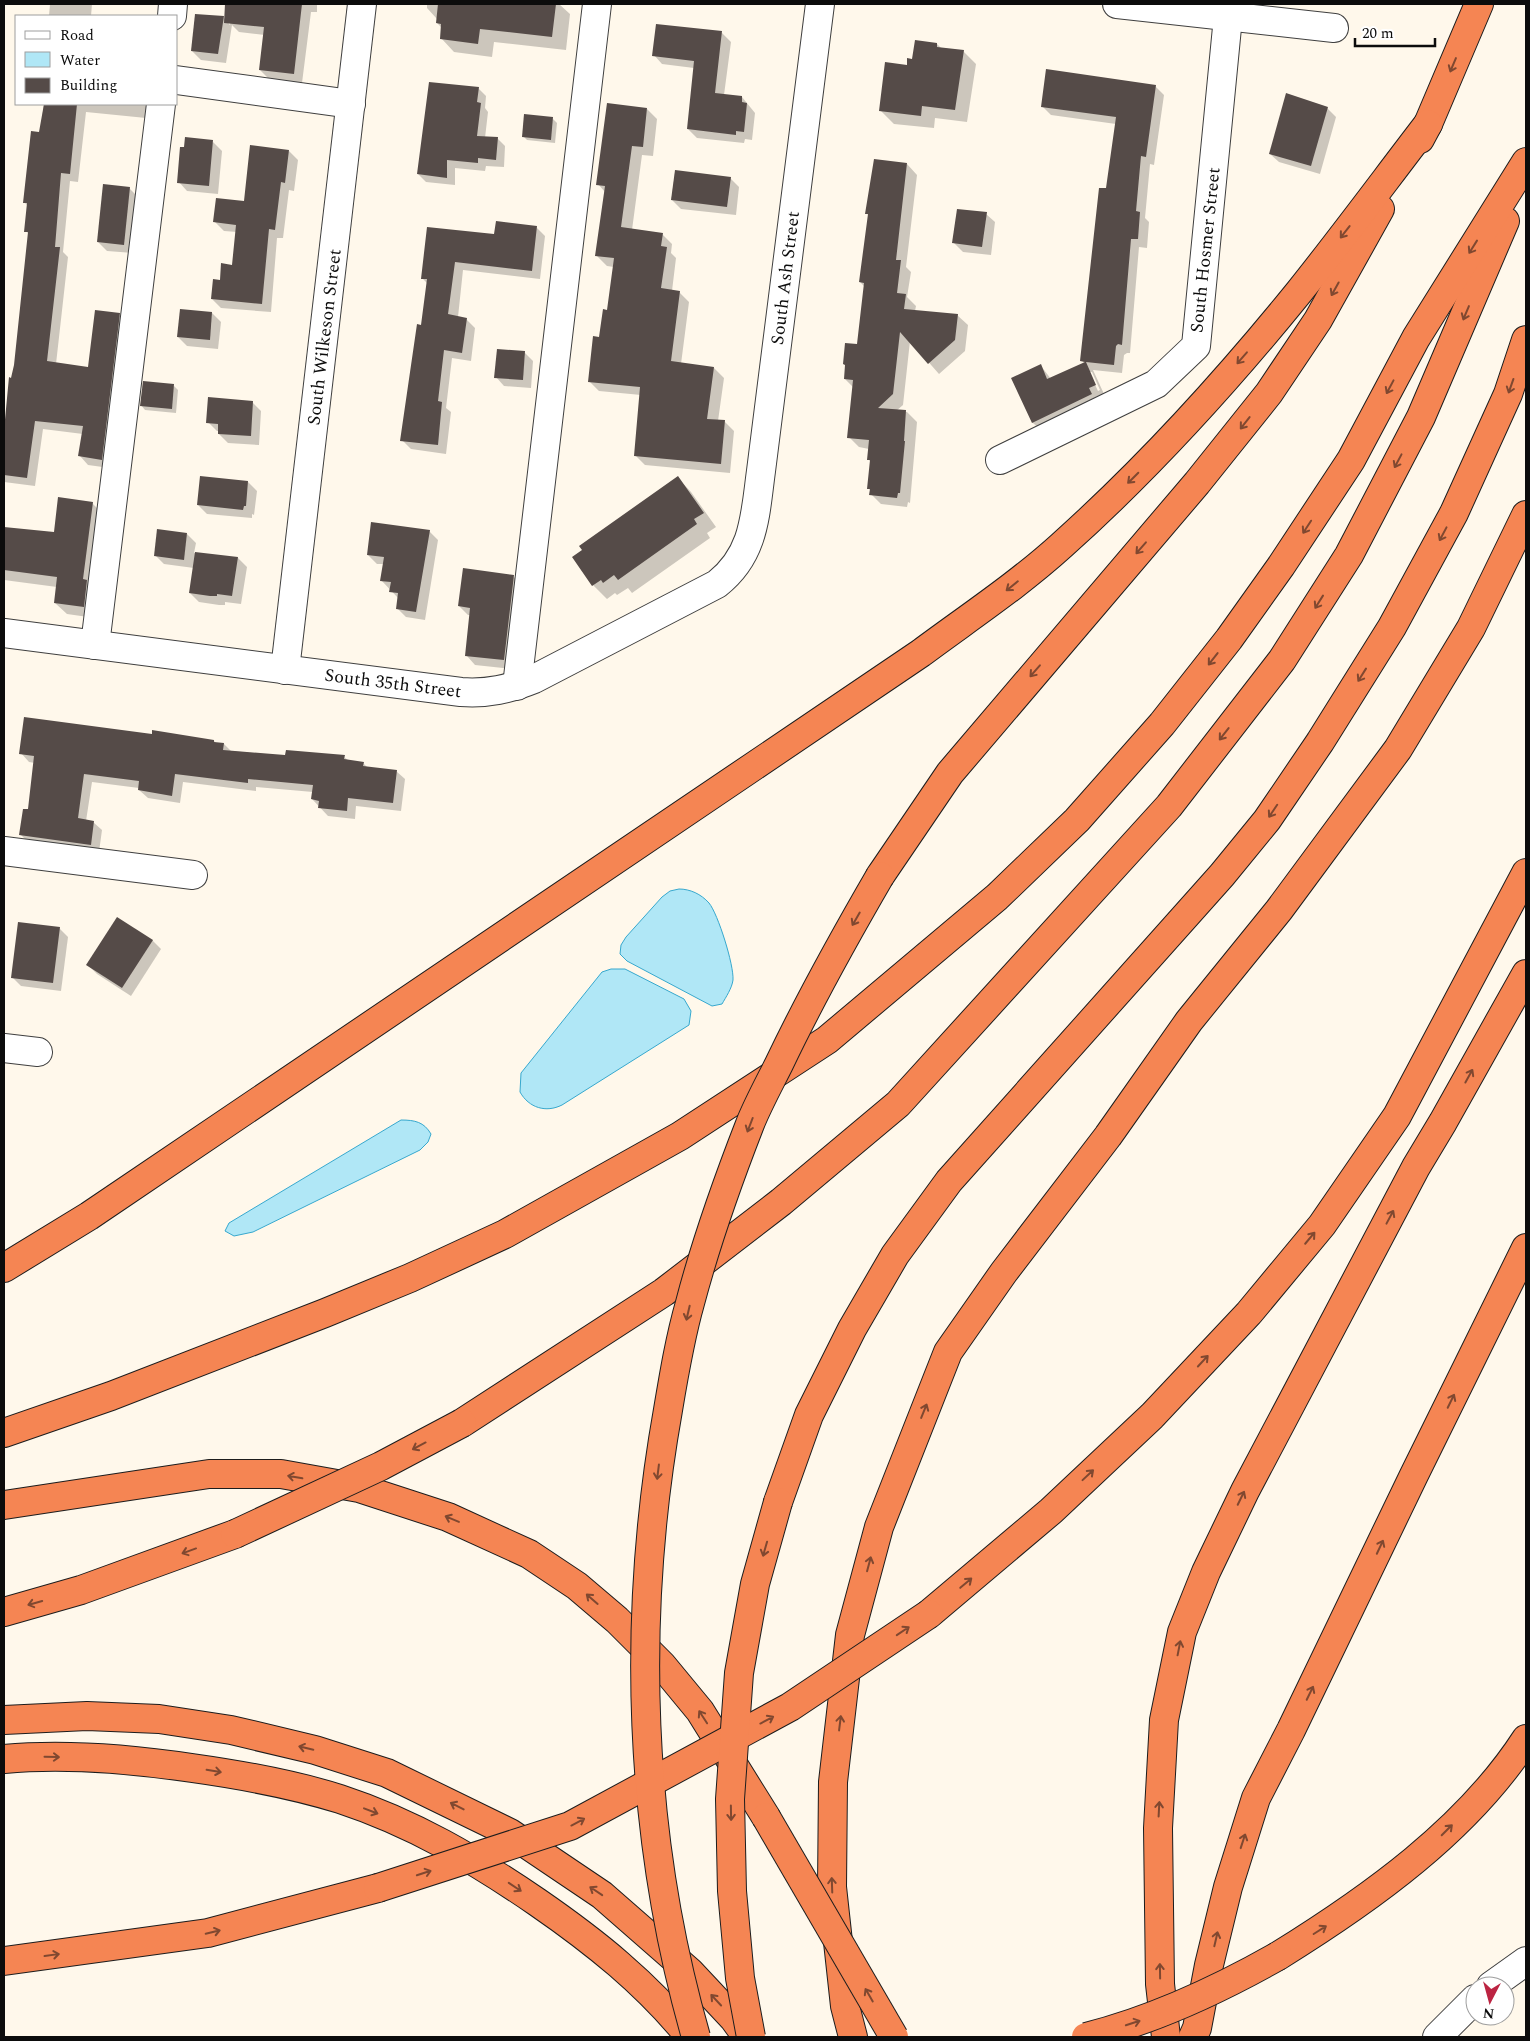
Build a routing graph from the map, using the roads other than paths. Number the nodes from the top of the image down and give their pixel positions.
1 (362, 4) edge
2 (597, 4) edge
3 (820, 4) edge
4 (1117, 4) edge
5 (1479, 4) edge
6 (1228, 17) junction
7 (1334, 28) dead end
8 (178, 80) edge
9 (351, 104) junction
10 (161, 105) edge
11 (1428, 124) junction
12 (1526, 162) edge
13 (1526, 171) edge
14 (1526, 340) edge
15 (1000, 460) dead end
16 (1526, 515) edge
17 (745, 552) joint
18 (4, 633) edge
19 (95, 645) junction
20 (285, 670) junction
21 (517, 686) junction
22 (4, 851) edge
23 (1526, 873) edge
24 (193, 874) dead end
25 (1526, 974) edge
26 (4, 1048) edge
27 (38, 1052) dead end
28 (1526, 1248) edge
29 (4, 1268) edge
30 (4, 1433) edge
31 (4, 1505) edge
32 (4, 1612) edge
33 (4, 1720) edge
34 (1526, 1739) edge
35 (4, 1759) edge
36 (1526, 1961) edge
37 (4, 1962) edge
38 (1505, 1976) edge
39 (1465, 2009) edge
40 (690, 2037) edge
41 (696, 2037) edge
42 (747, 2037) edge
43 (751, 2037) edge
44 (853, 2037) edge
45 (894, 2037) edge
46 (1086, 2037) edge
47 (1166, 2037) edge
48 (1193, 2037) edge
49 (1437, 2037) edge

1 - 9 street, South Wilkeson Street
2 - 21 street
3 - 17 street, South Ash Street
4 - 6 street
5 -> 11 highway
6 - 7 street
6 - 15 street, South Hosmer Street
8 - 9 street
9 - 20 street, South Wilkeson Street
10 - 19 street
11 -> 29 highway
11 -> 41 highway, bridge
12 -> 30 highway
13 -> 32 highway, bridge
14 -> 43 highway, bridge
44 -> 16 highway
17 - 21 street, South 35th Street
18 - 19 street, South 35th Street
19 - 20 street, South 35th Street
20 - 21 street, South 35th Street
22 - 24 street
37 -> 23 highway, bridge
47 -> 25 highway
26 - 27 street
48 -> 28 highway
45 -> 31 highway, bridge
42 -> 33 highway
46 -> 34 highway, bridge
35 -> 40 highway
36 - 38 street
39 - 49 street

